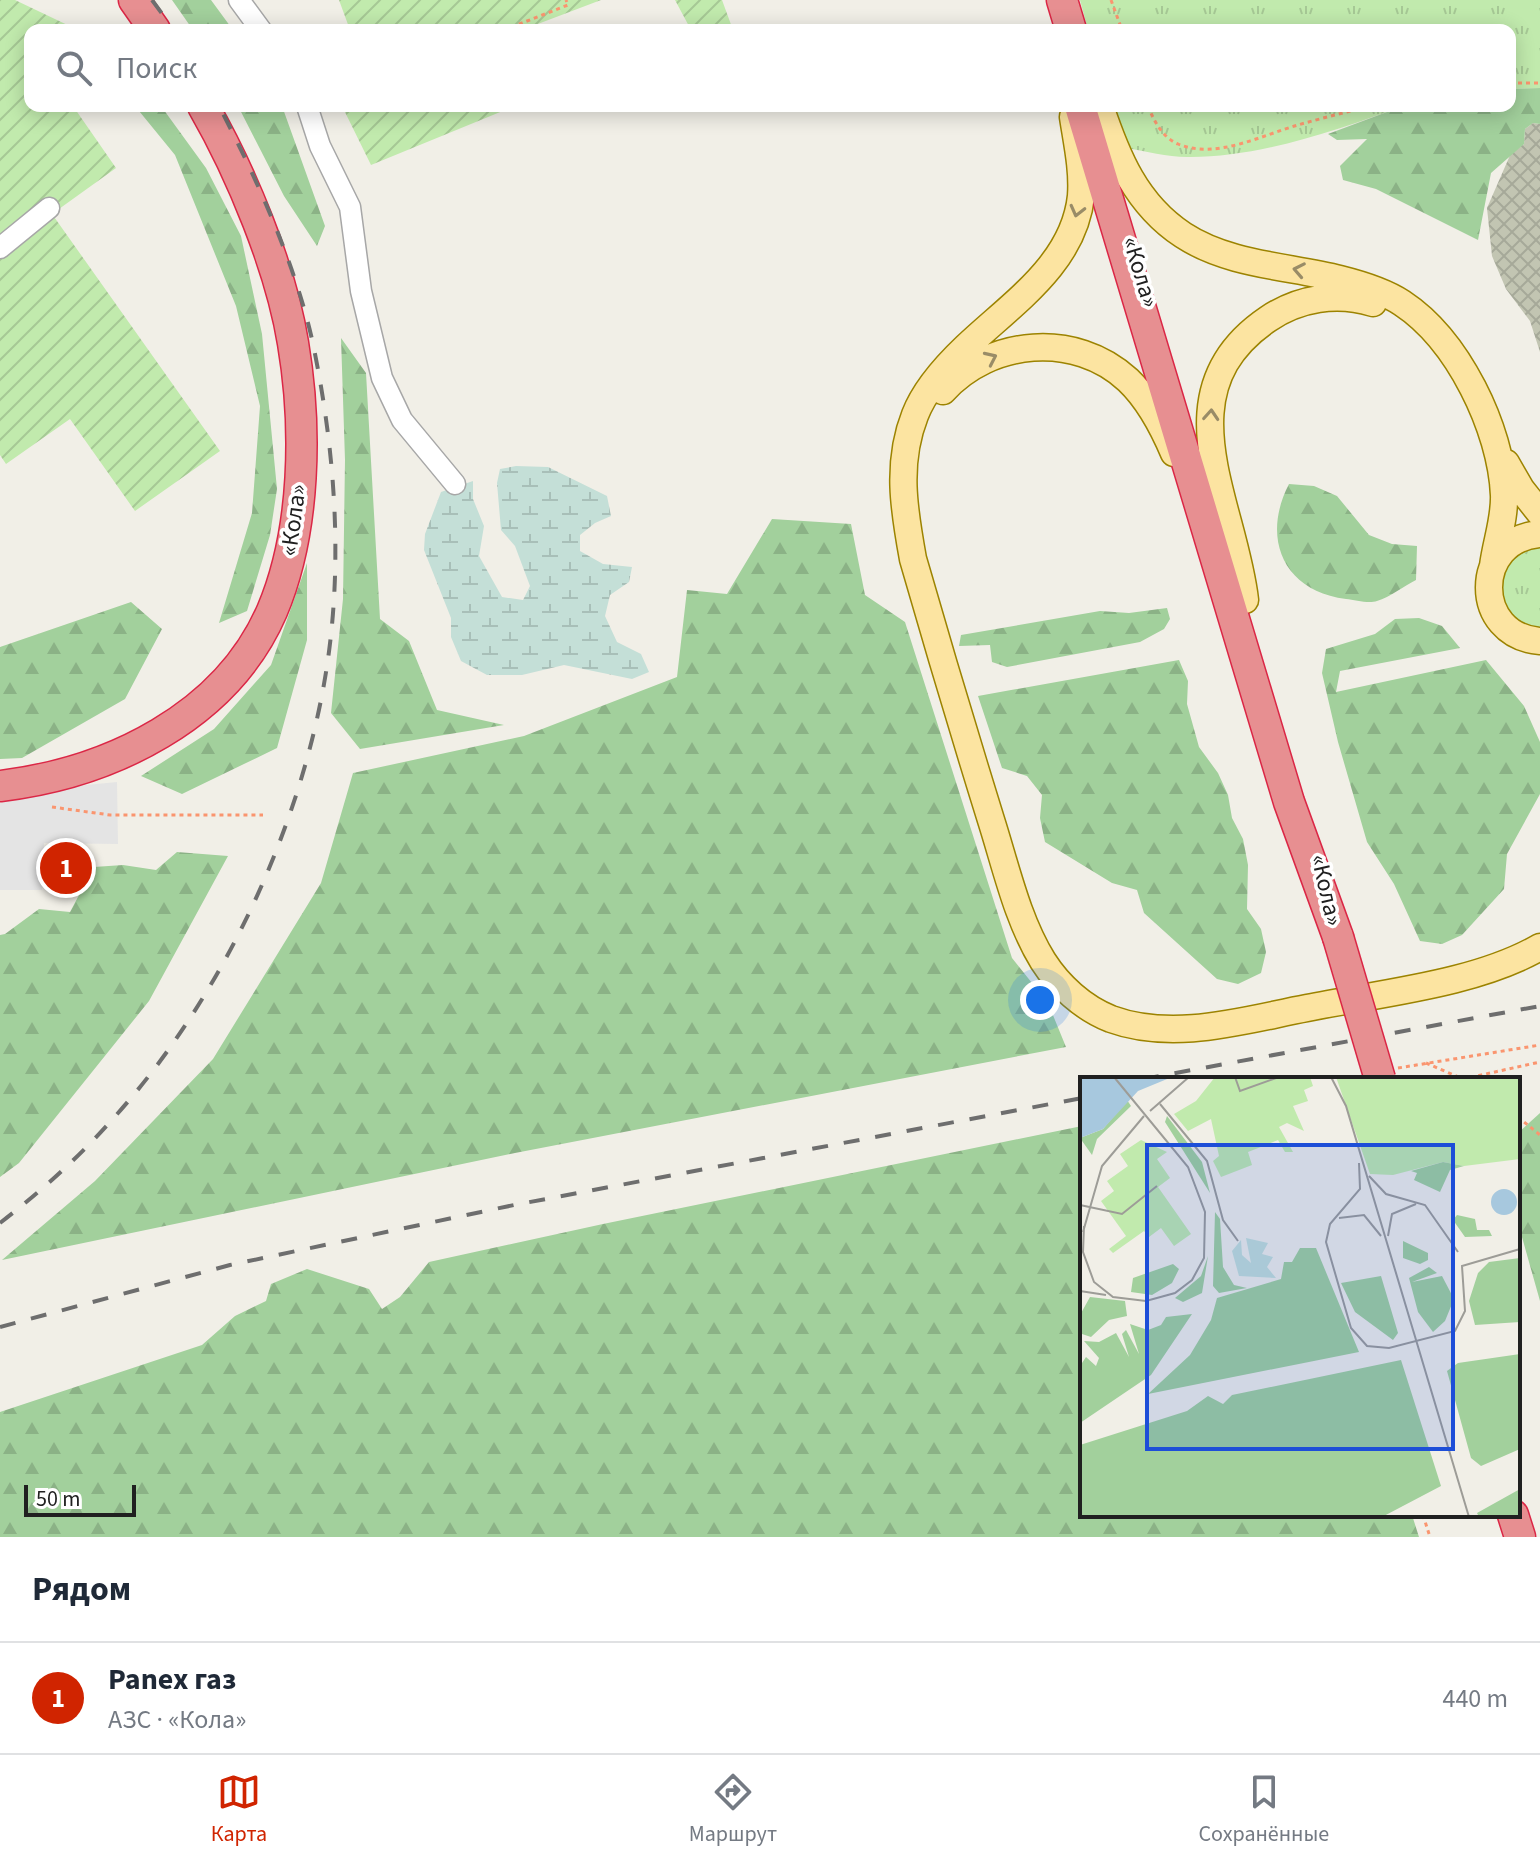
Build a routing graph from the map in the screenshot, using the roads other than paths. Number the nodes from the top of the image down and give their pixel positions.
1 (134, 0) edge
2 (239, 0) edge
3 (1044, 0) edge
4 (1062, 0) edge
5 (151, 24) edge
6 (257, 24) edge
7 (1051, 24) edge
8 (1069, 24) edge
9 (206, 112) edge
10 (309, 112) edge
11 (1071, 112) edge
12 (1082, 112) edge
13 (1092, 112) edge
14 (1102, 112) edge
15 (49, 208) dead end
16 (0, 248) edge
17 (1421, 320) junction
18 (1492, 435) junction
19 (905, 456) junction
20 (455, 484) dead end
21 (1540, 513) edge
22 (1201, 515) junction
23 (1540, 534) edge
24 (1493, 566) junction
25 (1245, 600) junction
26 (1514, 633) junction
27 (1540, 641) edge
28 (1540, 656) edge
29 (0, 786) edge
30 (1338, 937) junction
31 (1540, 947) edge
32 (1384, 1075) edge
33 (1514, 1517) edge
34 (1520, 1537) edge

1 - 5 highway
2 - 6 street
3 - 7 highway
4 - 8 highway
9 - 29 highway, «Кола»
10 - 20 street
11 -> 19 main road
12 - 22 highway, «Кола»
13 - 25 highway, «Кола»
17 -> 14 main road
15 - 16 street
17 - 18 main road
25 -> 17 main road
18 - 21 main road
18 - 24 main road
19 -> 22 main road
19 - 31 main road
22 - 30 highway, «Кола»
23 - 24 main road
24 - 26 main road
25 - 30 highway, «Кола»
26 - 27 main road
26 - 28 main road
30 - 32 highway, bridge
33 - 34 highway

